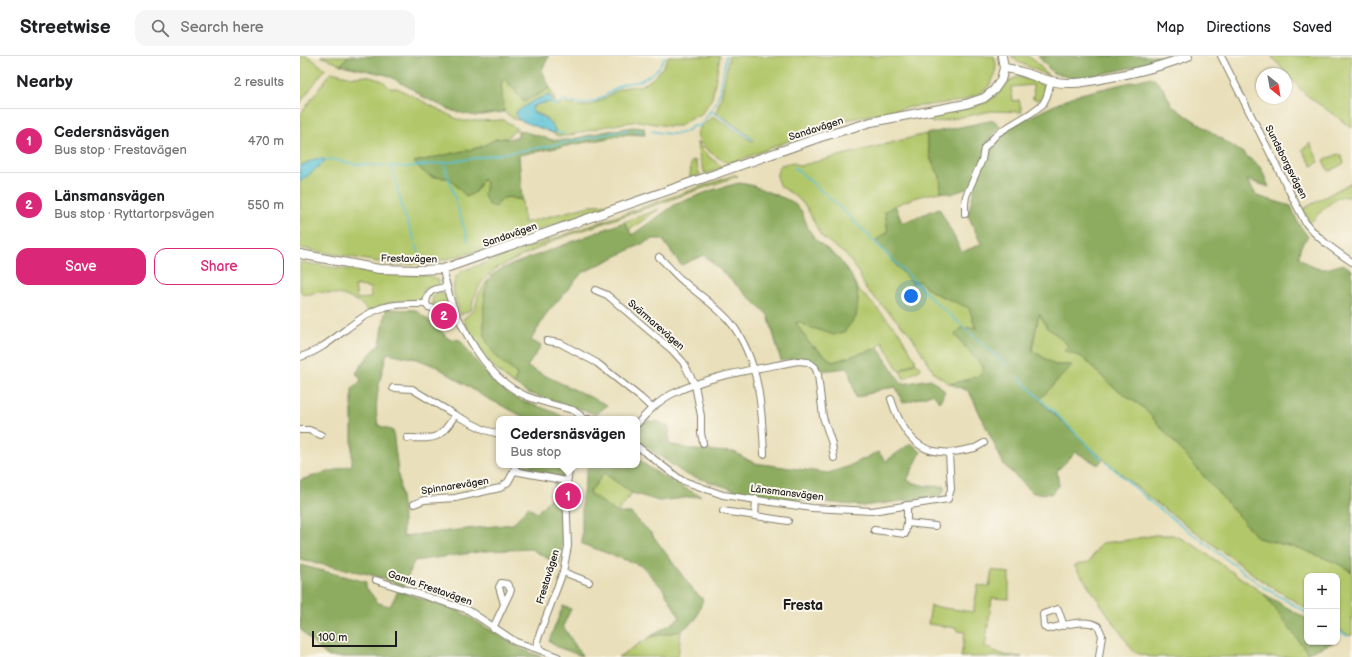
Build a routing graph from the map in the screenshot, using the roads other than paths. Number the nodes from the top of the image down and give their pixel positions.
1 (1002, 56) edge
2 (1188, 56) edge
3 (1220, 56) edge
4 (1004, 68) junction
5 (1051, 82) junction
6 (965, 214) dead end
7 (300, 254) edge
8 (659, 257) dead end
9 (1352, 262) edge
10 (443, 269) junction
11 (448, 287) junction
12 (595, 290) dead end
13 (426, 304) junction
14 (455, 312) junction
15 (547, 341) dead end
16 (300, 350) edge
17 (302, 357) edge
18 (754, 370) junction
19 (695, 385) junction
20 (393, 388) dead end
21 (891, 399) dead end
22 (652, 408) junction
23 (455, 415) junction
24 (581, 416) edge
25 (640, 421) edge
26 (300, 430) edge
27 (496, 433) edge
28 (321, 435) dead end
29 (408, 438) dead end
30 (703, 443) dead end
31 (984, 443) dead end
32 (640, 448) edge
33 (949, 453) junction
34 (764, 454) dead end
35 (834, 458) dead end
36 (514, 468) edge
37 (569, 468) edge
38 (567, 481) junction
39 (756, 499) junction
40 (414, 504) dead end
41 (907, 506) junction
42 (723, 511) dead end
43 (755, 516) junction
44 (788, 521) dead end
45 (907, 523) junction
46 (935, 526) dead end
47 (874, 530) dead end
48 (562, 572) junction
49 (376, 580) dead end
50 (589, 582) dead end
51 (504, 604) dead end
52 (1064, 626) dead end
53 (493, 628) junction
54 (540, 650) junction
55 (558, 657) edge
56 (1099, 657) edge

1 - 4 street
2 - 5 street
3 - 9 street, Sundsborgsvägen
4 - 5 street
4 - 10 street, Sandavägen
5 - 6 street
7 - 10 street, Frestavägen
8 - 18 street
10 - 11 street, Frestavägen
11 - 13 street
11 - 14 street, Frestavägen
12 - 19 street, Svärmarevägen
13 - 14 street
13 - 17 street
14 - 24 street, Frestavägen
15 - 22 street
16 - 17 street
18 - 19 street
18 - 34 street
18 - 35 street
19 - 22 street
19 - 30 street, Svärmarevägen
20 - 23 street
21 - 33 street
22 - 25 street
23 - 27 street
23 - 29 street
26 - 28 street
31 - 33 street
32 - 39 street, Länsmansvägen
33 - 41 street, Länsmansvägen
36 - 38 street, Spinnarevägen
36 - 40 street, Spinnarevägen
37 - 38 street, Frestavägen
38 - 48 street, Frestavägen
39 - 41 street, Länsmansvägen
39 - 43 street
41 - 45 street
42 - 43 street
43 - 44 street
45 - 46 street
45 - 47 street
48 - 50 street
48 - 54 street, Frestavägen
49 - 53 street, Gamla Frestavägen
51 - 53 street
52 - 56 street
53 - 54 street, Gamla Frestavägen
54 - 55 street

